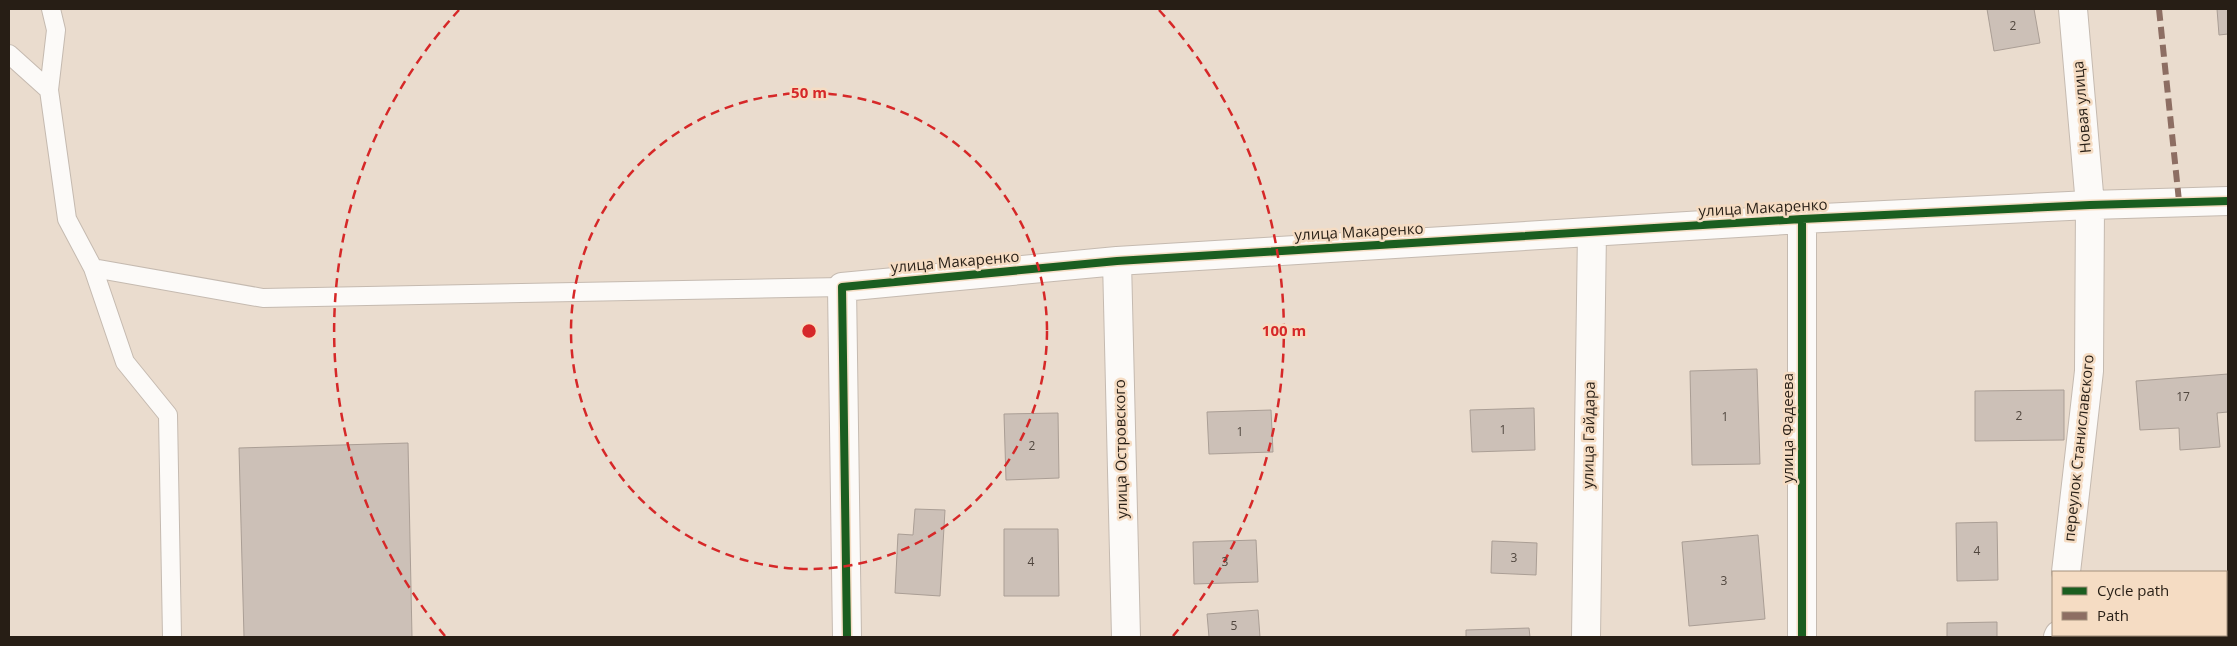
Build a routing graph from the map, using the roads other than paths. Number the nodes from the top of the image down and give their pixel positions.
1 (51, 9) edge
2 (2073, 9) edge
3 (9, 54) edge
4 (49, 90) junction
5 (2228, 201) edge
6 (2090, 204) junction
7 (1802, 219) junction
8 (1592, 232) junction
9 (1116, 261) junction
10 (92, 268) junction
11 (842, 287) junction
12 (2066, 571) edge
13 (172, 637) edge
14 (847, 637) edge
15 (1126, 637) edge
16 (1586, 637) edge
17 (1802, 637) edge

1 - 4 lane
2 - 6 street, Новая улица
3 - 4 lane
4 - 10 lane
5 - 6 street, улица Макаренко
6 - 7 street, улица Макаренко
6 - 12 street, переулок Станиславского
7 - 8 street, улица Макаренко
7 - 17 street, улица Фадеева
8 - 9 street, улица Макаренко
8 - 16 street, улица Гайдара
9 - 11 street, улица Макаренко
9 - 15 street, улица Островского
10 - 11 lane
10 - 13 lane
11 - 14 street

